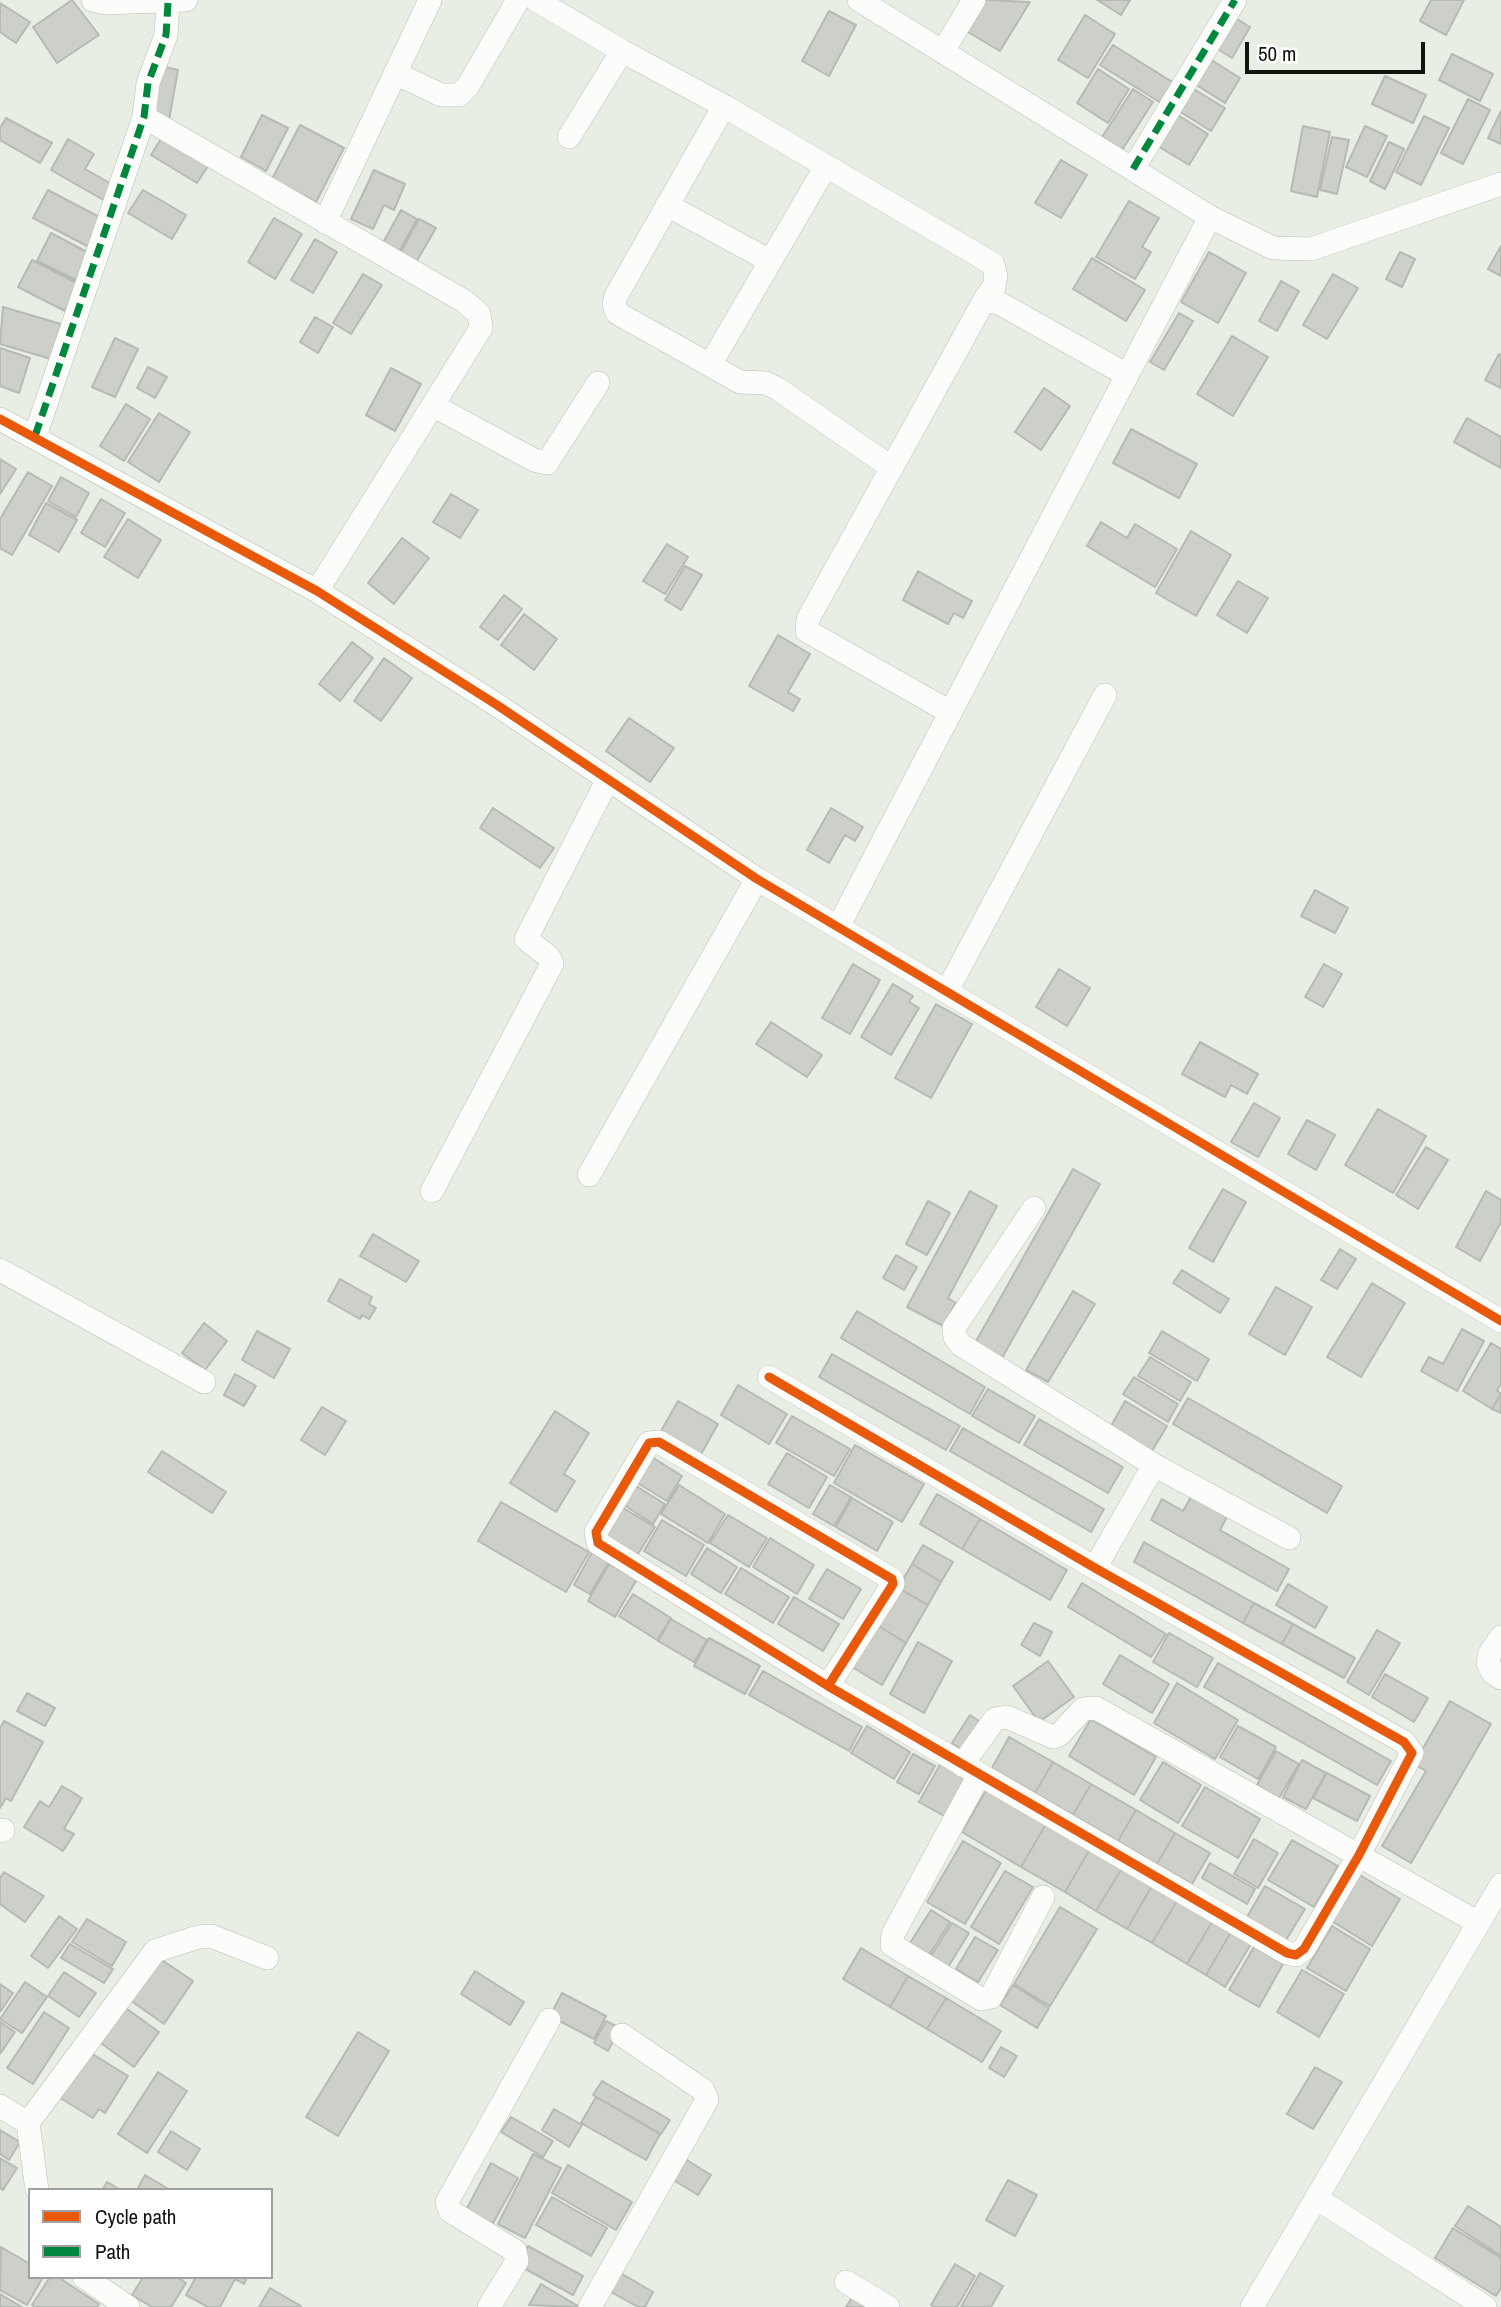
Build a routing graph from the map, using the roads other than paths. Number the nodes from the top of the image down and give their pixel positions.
1 (93, 0) edge
2 (430, 0) edge
3 (518, 0) edge
4 (536, 0) edge
5 (859, 0) edge
6 (974, 0) edge
7 (1235, 0) edge
8 (177, 1) edge
9 (622, 51) junction
10 (943, 51) junction
11 (395, 73) junction
12 (724, 106) junction
13 (144, 117) junction
14 (569, 137) dead end
15 (826, 166) junction
16 (1133, 169) junction
17 (1501, 184) edge
18 (667, 205) junction
19 (1210, 217) junction
20 (325, 222) junction
21 (770, 261) junction
22 (985, 299) junction
23 (710, 365) junction
24 (1127, 375) junction
25 (598, 383) dead end
26 (434, 406) junction
27 (0, 419) edge
28 (36, 436) junction
29 (892, 468) junction
30 (317, 591) junction
31 (1105, 695) dead end
32 (950, 712) junction
33 (608, 779) junction
34 (757, 879) junction
35 (838, 927) junction
36 (947, 991) junction
37 (589, 1175) dead end
38 (432, 1191) dead end
39 (1034, 1209) dead end
40 (0, 1270) edge
41 (1501, 1321) edge
42 (769, 1377) dead end
43 (204, 1382) dead end
44 (1154, 1465) junction
45 (1289, 1538) dead end
46 (1095, 1568) junction
47 (1501, 1637) edge
48 (1501, 1678) edge
49 (828, 1686) junction
50 (971, 1770) junction
51 (1359, 1855) junction
52 (1501, 1885) edge
53 (1043, 1897) dead end
54 (1477, 1922) junction
55 (267, 1958) dead end
56 (549, 2020) dead end
57 (622, 2035) dead end
58 (0, 2106) edge
59 (28, 2123) junction
60 (37, 2188) edge
61 (1316, 2198) junction
62 (87, 2279) edge
63 (846, 2282) dead end
64 (128, 2307) edge
65 (489, 2307) edge
66 (590, 2307) edge
67 (888, 2307) edge
68 (1252, 2307) edge
69 (1485, 2307) edge

1 - 8 street
2 - 11 street
3 - 11 street
4 - 9 street
5 - 10 street
6 - 10 street
7 - 16 street
8 - 13 street
9 - 12 street
9 - 14 street
10 - 16 street
11 - 20 street
12 - 15 street
12 - 18 street
13 - 20 street
13 - 28 street
15 - 21 street
15 - 22 street
16 - 19 street
17 - 19 street
18 - 21 street
18 - 23 street
19 - 24 street
20 - 26 street
21 - 23 street
22 - 24 street
22 - 29 street
23 - 29 street
24 - 32 street
25 - 26 street
26 - 30 street
27 - 28 street
28 - 30 street
29 - 32 street
30 - 33 street
31 - 36 street
32 - 35 street
33 - 34 street
33 - 38 street
34 - 35 street
34 - 37 street
35 - 36 street
36 - 41 street
39 - 44 street
40 - 43 street
42 - 46 street
44 - 45 street
44 - 46 street
46 - 51 street
47 - 48 street
49 - 49 street
49 - 50 street
50 - 51 street
50 - 51 street
50 - 53 street
51 - 54 street
52 - 54 street
54 - 61 street
55 - 59 street
56 - 65 street
57 - 66 street
58 - 59 street
59 - 60 street
61 - 68 street
61 - 69 street
62 - 64 street
63 - 67 street

